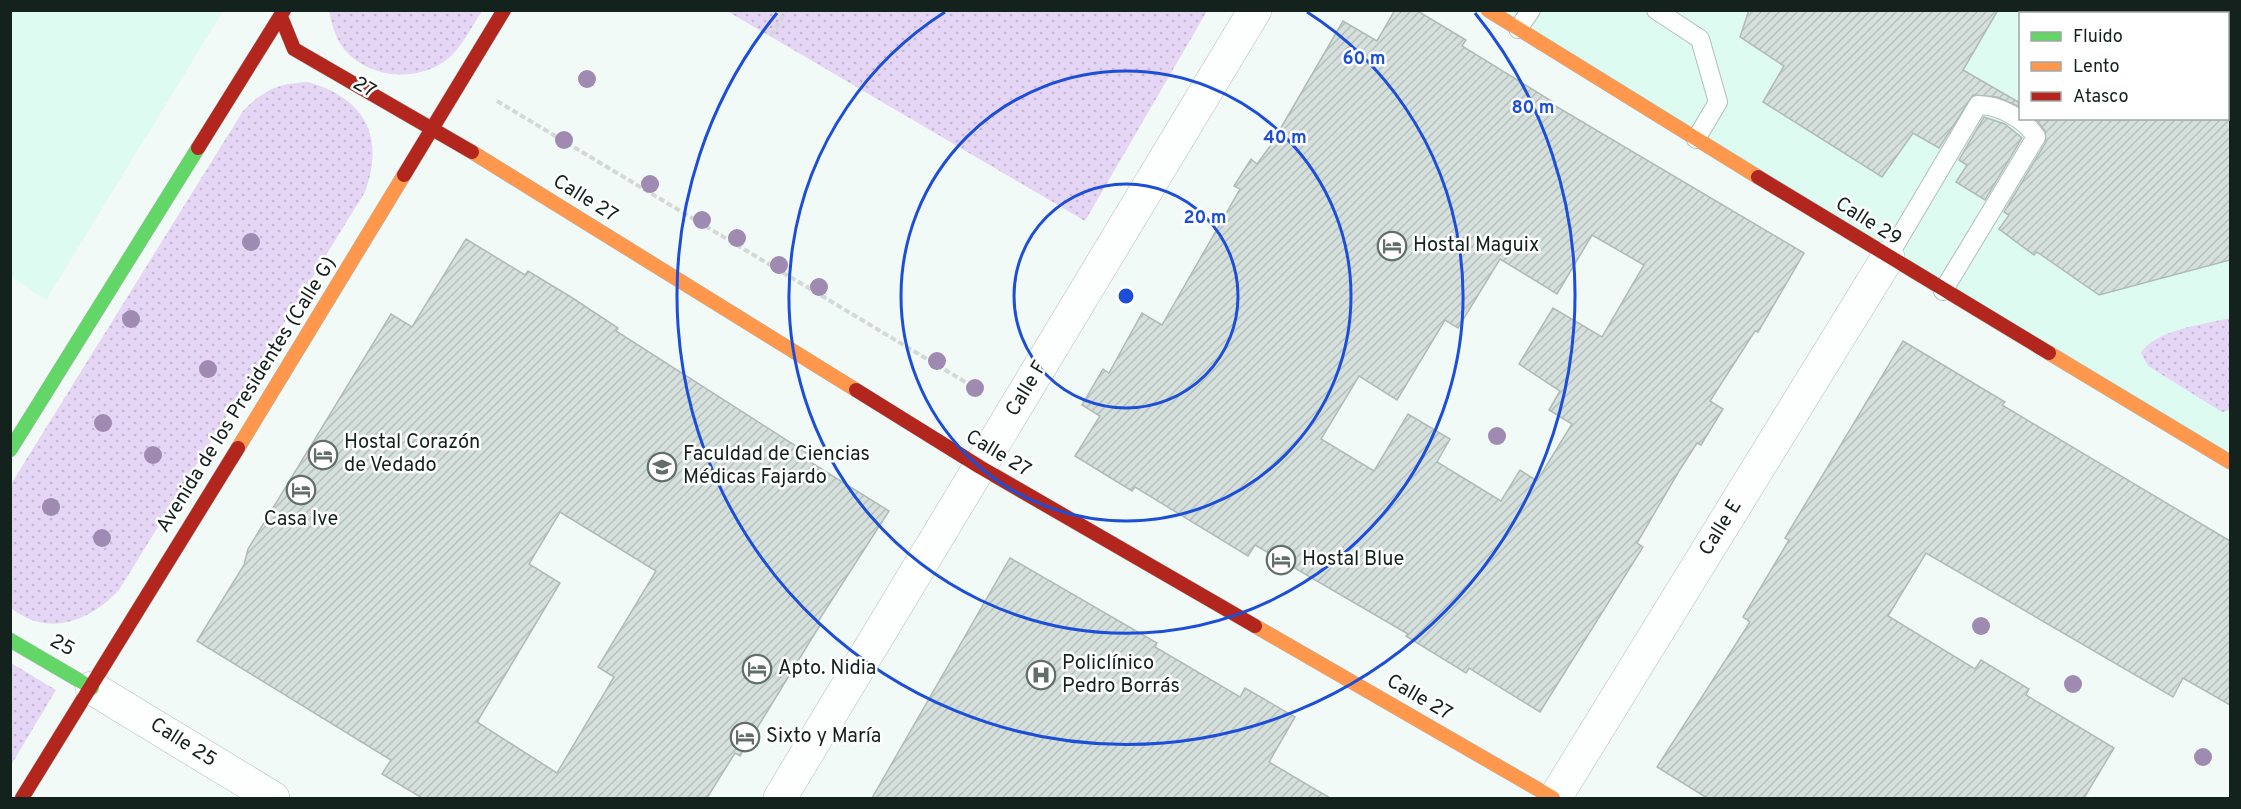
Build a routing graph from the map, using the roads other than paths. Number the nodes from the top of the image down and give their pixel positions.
1 (504, 10) edge
2 (1255, 10) edge
3 (1488, 10) edge
4 (1531, 10) edge
5 (1656, 10) edge
6 (278, 13) edge
7 (1518, 29) junction
8 (260, 49) junction
9 (294, 49) junction
10 (433, 128) junction
11 (1696, 139) junction
12 (1888, 258) junction
13 (1943, 291) junction
14 (10, 450) edge
15 (2230, 462) edge
16 (980, 467) junction
17 (10, 640) edge
18 (92, 688) junction
19 (22, 798) edge
20 (273, 798) edge
21 (780, 798) edge
22 (1554, 798) edge

1 - 10 street, Avenida de los Presidentes (Calle G)
2 - 16 street, Calle F
3 - 7 street, Calle 29
4 - 7 lane
5 - 11 lane
6 - 8 street
6 - 9 street
7 - 11 street, Calle 29
8 - 9 street, 27
8 - 14 street
9 - 10 street, 27
10 - 16 street, Calle 27
10 - 18 street, Avenida de los Presidentes (Calle G)
11 - 12 street, Calle 29
12 - 13 street, Calle 29
12 - 13 lane
12 - 22 street, Calle E
13 - 15 street, Calle 29
16 - 21 street, Calle F
16 - 22 street, Calle 27
17 - 18 street, 25
18 - 19 street, Avenida de los Presidentes (Calle G)
18 - 20 street, Calle 25

